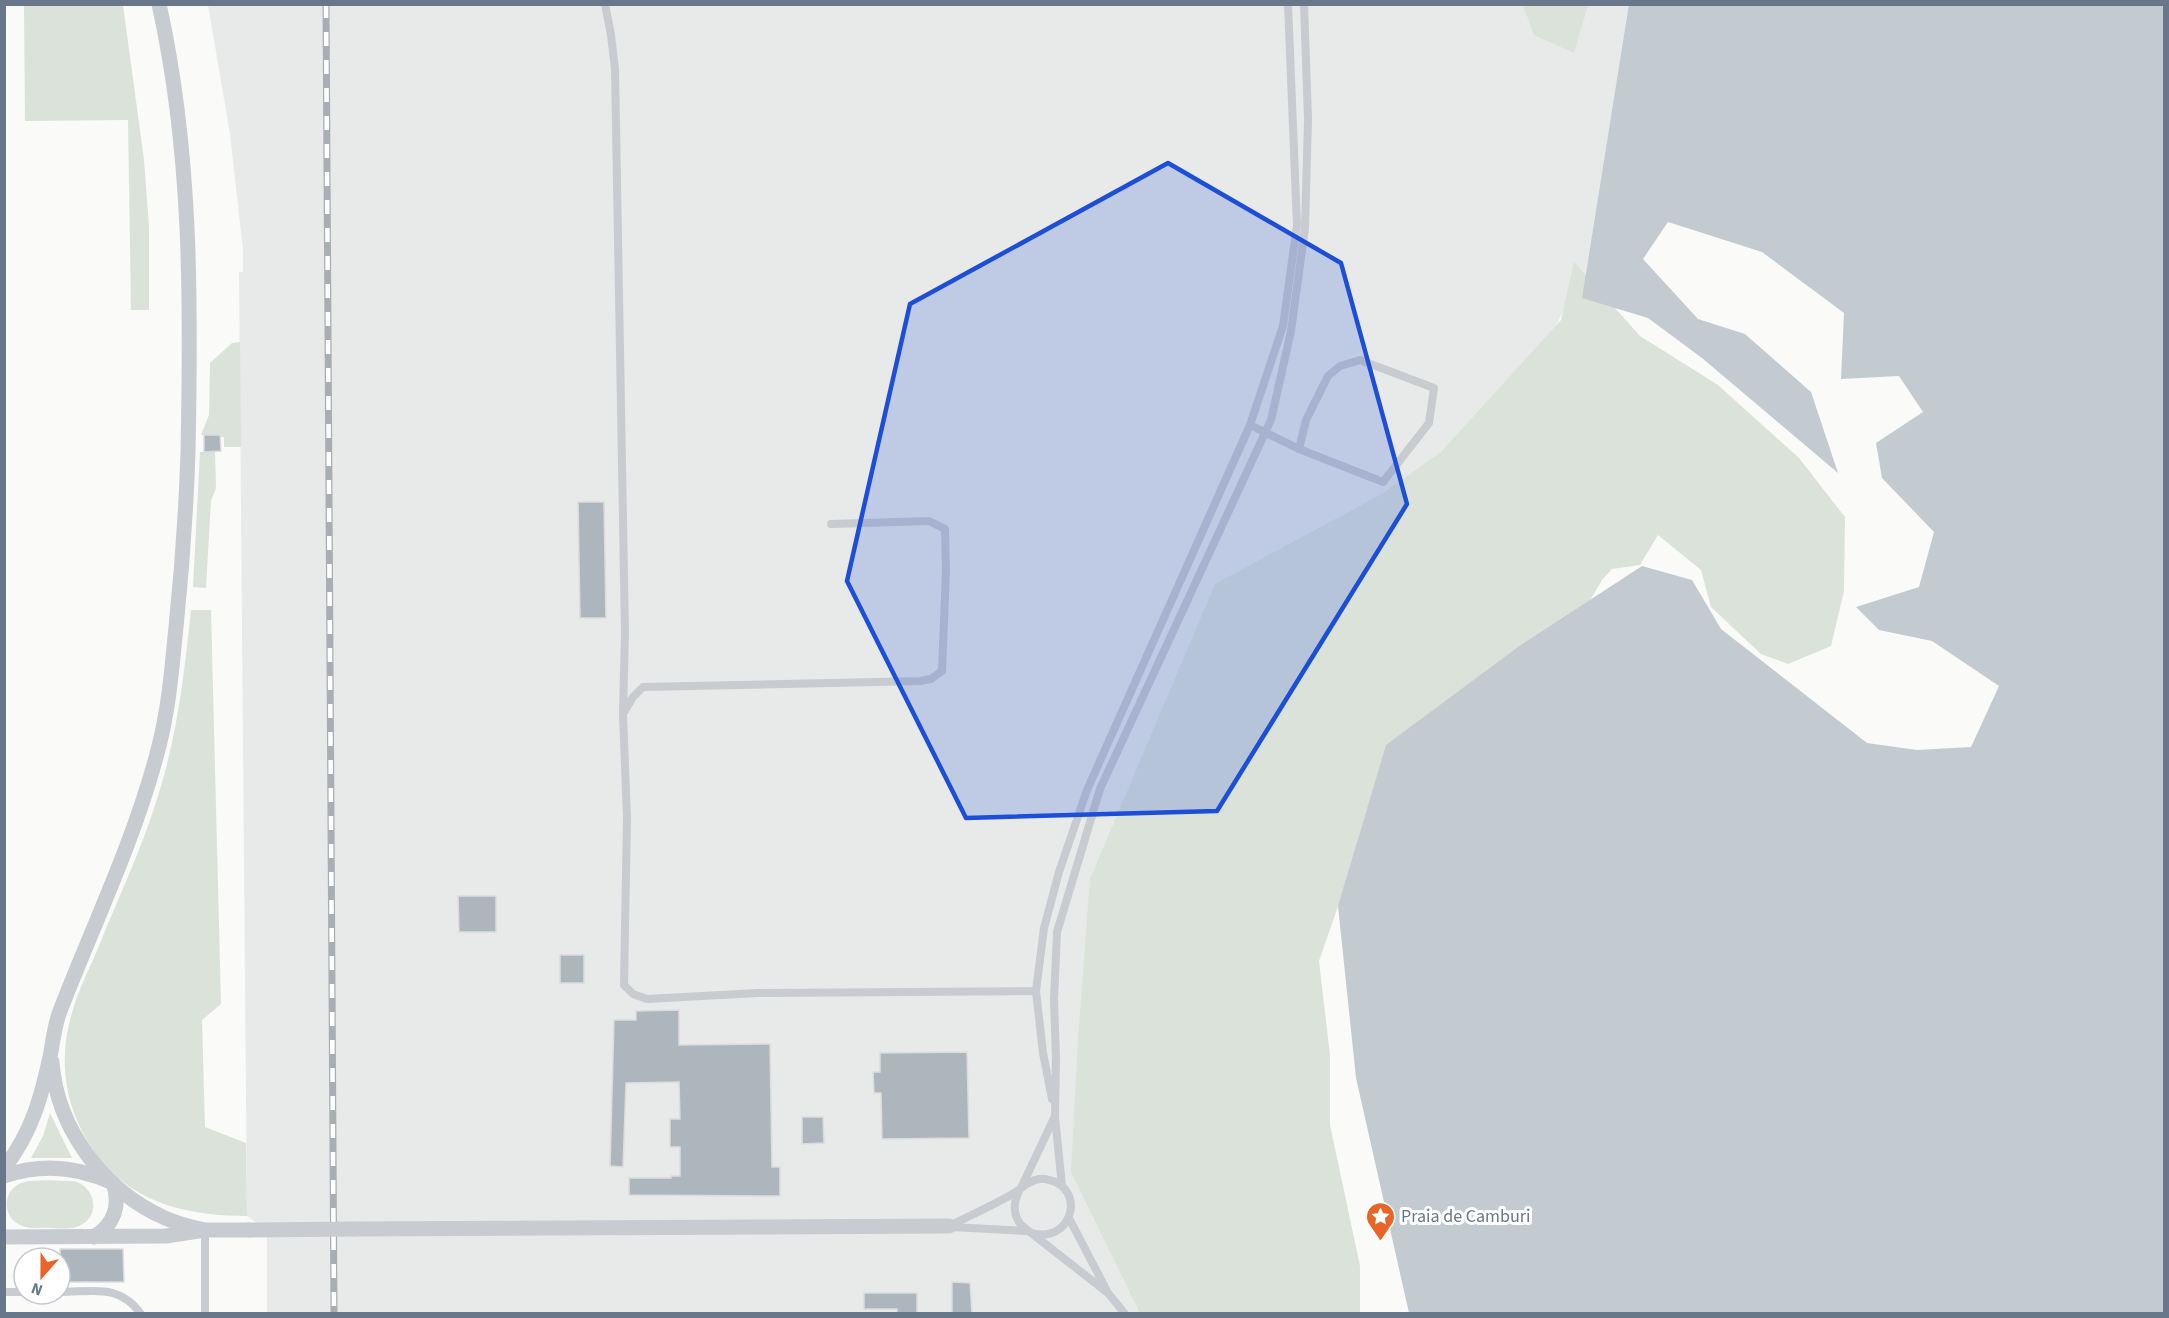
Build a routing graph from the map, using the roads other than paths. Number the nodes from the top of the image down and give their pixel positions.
1 (159, 4) edge
2 (605, 4) edge
3 (1288, 4) edge
4 (1304, 4) edge
5 (1250, 425) junction
6 (1265, 432) junction
7 (1299, 449) junction
8 (831, 524) dead end
9 (623, 714) junction
10 (1036, 991) junction
11 (51, 1050) junction
12 (1055, 1116) junction
13 (4, 1168) edge
14 (4, 1176) edge
15 (112, 1183) junction
16 (1062, 1186) junction
17 (1020, 1190) junction
18 (1069, 1218) junction
19 (949, 1226) junction
20 (205, 1230) junction
21 (1029, 1232) junction
22 (7, 1236) edge
23 (94, 1237) junction
24 (72, 1292) edge
25 (1108, 1293) junction
26 (141, 1314) edge
27 (205, 1314) edge
28 (1123, 1314) edge

1 - 11 street
2 - 9 lane
3 - 5 lane
4 - 6 lane
5 - 6 lane
5 - 10 lane
6 - 7 lane
6 - 12 lane
7 - 7 lane
8 - 9 lane
9 - 10 lane
10 - 12 lane
11 - 13 street
11 - 15 street
12 - 16 lane
12 - 17 lane
14 - 15 street
15 - 20 street
15 - 23 street
16 - 17 lane
16 - 18 lane
17 - 19 lane
17 - 21 lane
18 - 21 lane
18 - 25 lane
19 - 20 street, bridge
19 - 21 lane
20 - 23 street
20 - 27 lane
21 - 25 lane
22 - 23 street
24 - 26 lane
25 - 28 lane

